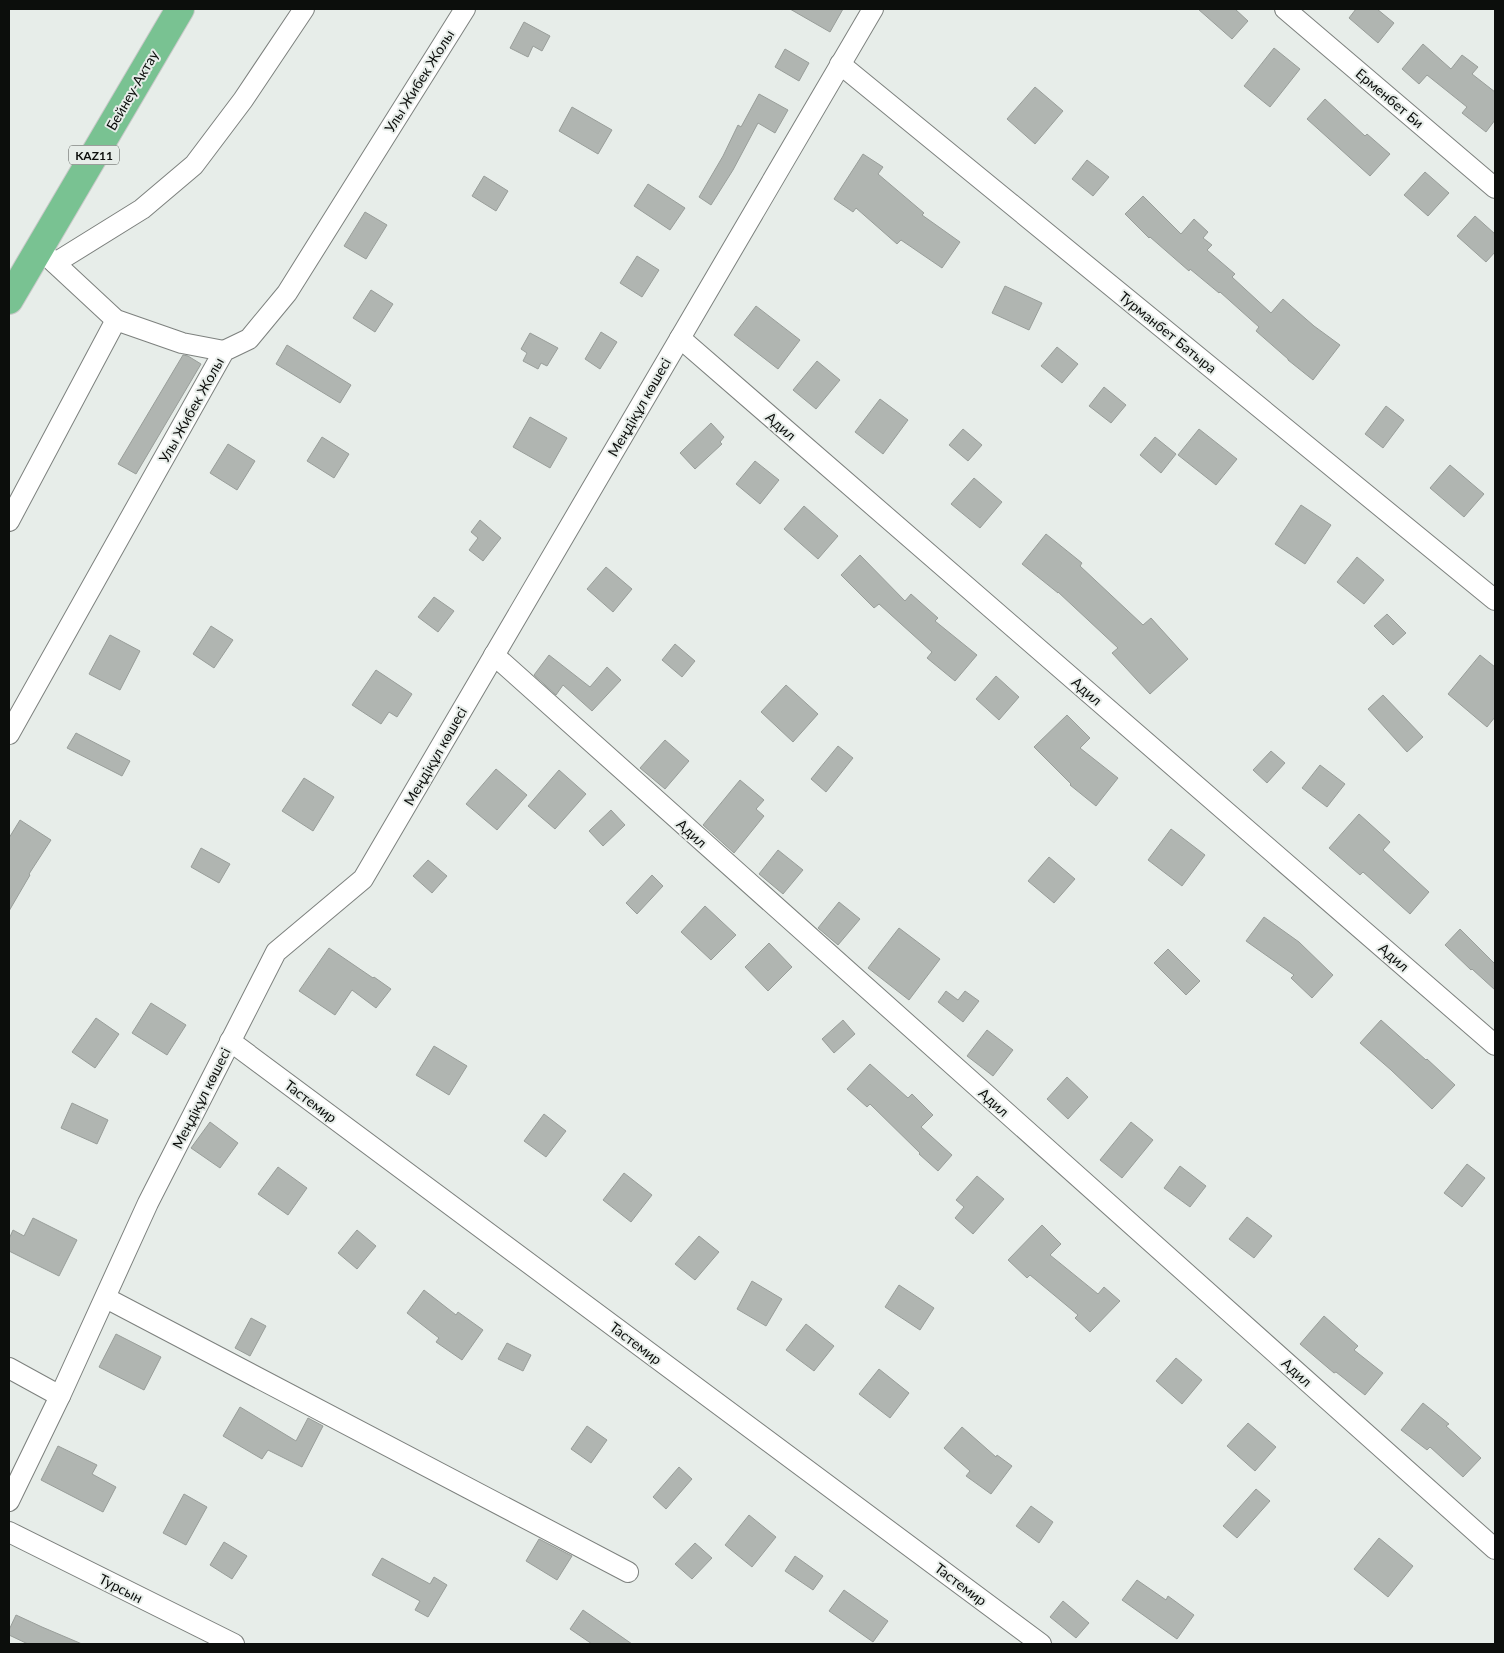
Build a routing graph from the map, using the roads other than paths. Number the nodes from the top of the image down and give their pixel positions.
1 (180, 9) edge
2 (304, 9) edge
3 (465, 9) edge
4 (873, 9) edge
5 (1285, 9) edge
6 (840, 64) junction
7 (1495, 188) edge
8 (47, 256) junction
9 (9, 300) edge
10 (116, 320) junction
11 (680, 338) junction
12 (224, 351) junction
13 (9, 521) edge
14 (1495, 600) edge
15 (494, 656) junction
16 (9, 734) edge
17 (230, 1041) junction
18 (1495, 1045) edge
19 (106, 1298) junction
20 (9, 1368) edge
21 (60, 1396) junction
22 (9, 1501) edge
23 (9, 1532) edge
24 (1495, 1549) edge
25 (628, 1572) dead end
26 (234, 1644) edge
27 (1041, 1644) edge

1 - 8 highway, Бейнеу-Актау / KAZ11
2 - 8 street
3 - 12 street, Улы Жибек Жолы
4 - 6 street, Меңдіқұл көшесі
5 - 7 street, Ерменбет Би
6 - 11 street, Меңдіқұл көшесі
6 - 14 street, Турманбет Батыра
8 - 9 highway, Бейнеу-Актау / KAZ11
8 - 10 street
10 - 12 street
10 - 13 street
11 - 15 street, Меңдіқұл көшесі
11 - 18 street, Адил
12 - 16 street, Улы Жибек Жолы
15 - 17 street, Меңдіқұл көшесі
15 - 24 street, Адил
17 - 19 street, Меңдіқұл көшесі
17 - 27 street, Тастемир
19 - 21 street, Меңдіқұл көшесі
19 - 25 street
20 - 21 street
21 - 22 street, Меңдіқұл көшесі
23 - 26 street, Турсын

